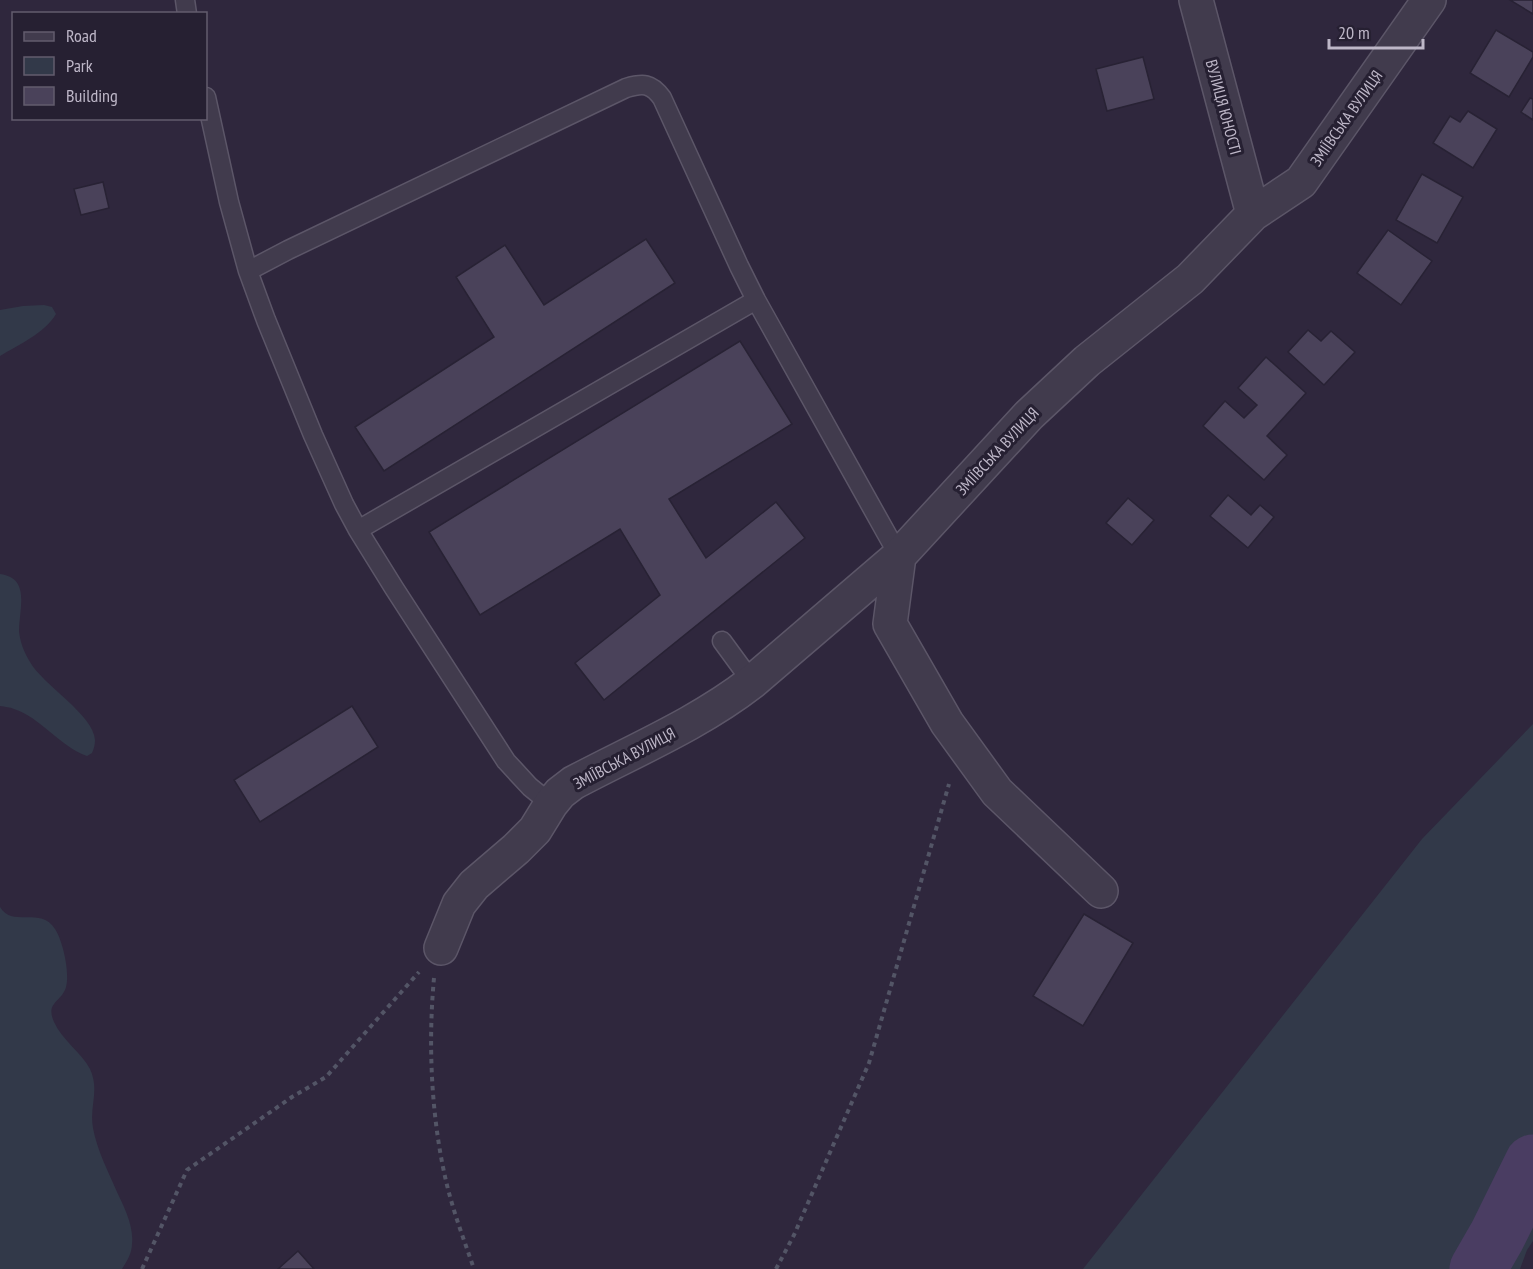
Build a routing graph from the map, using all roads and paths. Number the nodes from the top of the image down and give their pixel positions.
1 (1196, 0) edge
2 (1429, 0) edge
3 (207, 102) edge
4 (1253, 214) junction
5 (248, 271) junction
6 (756, 300) junction
7 (358, 531) junction
8 (899, 556) junction
9 (722, 641) dead end
10 (752, 682) junction
11 (951, 779) dead end
12 (551, 804) junction
13 (1101, 891) dead end
14 (441, 948) junction
15 (142, 1269) edge
16 (474, 1269) edge
17 (776, 1269) edge

1 - 4 street, ВУЛИЦЯ ЮНОСТІ
2 - 4 street, ЗМІЇВСЬКА ВУЛИЦЯ
3 - 5 lane
4 - 8 street, ЗМІЇВСЬКА ВУЛИЦЯ
5 - 6 lane
5 - 7 lane
6 - 7 lane
6 - 8 lane
7 - 12 lane
8 - 10 street, ЗМІЇВСЬКА ВУЛИЦЯ
8 - 13 street
9 - 10 lane
10 - 12 street, ЗМІЇВСЬКА ВУЛИЦЯ
11 - 17 path
12 - 14 street, ЗМІЇВСЬКА ВУЛИЦЯ
14 - 15 path
14 - 16 path

